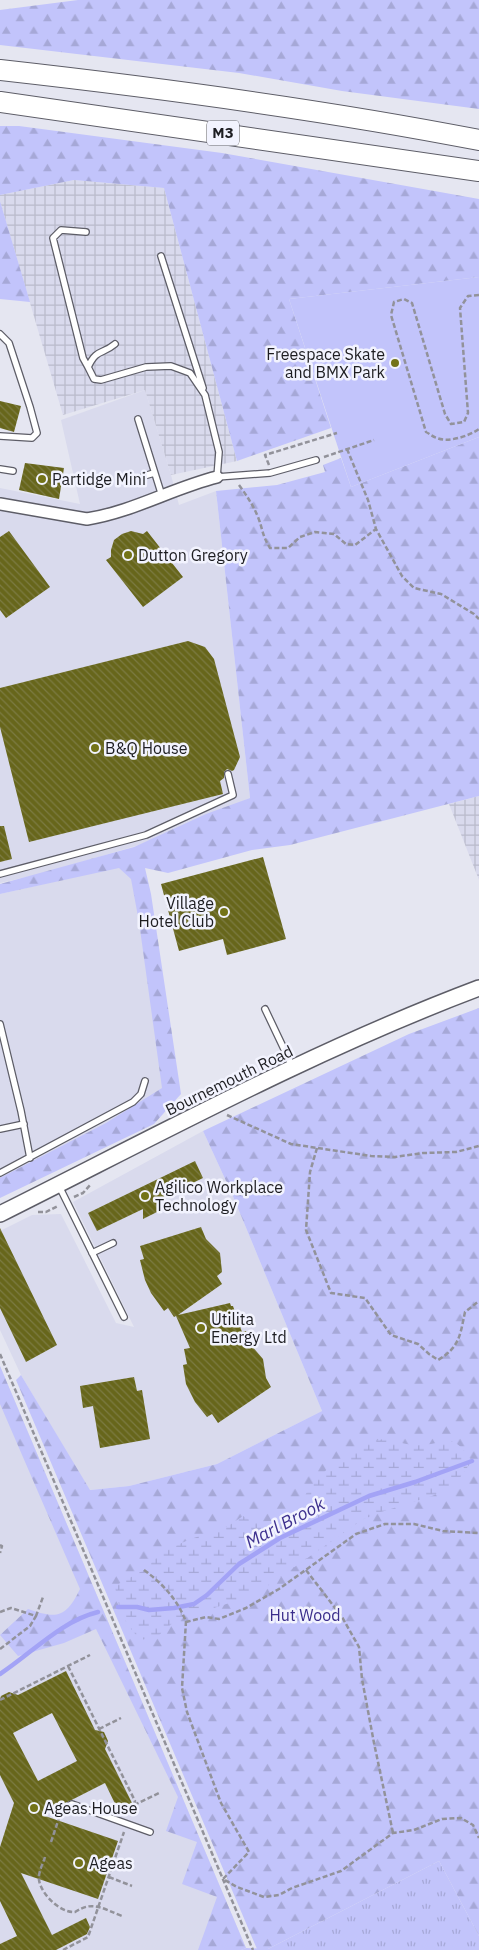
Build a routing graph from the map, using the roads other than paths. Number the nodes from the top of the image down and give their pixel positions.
1 (0, 70) edge
2 (0, 102) edge
3 (479, 140) edge
4 (445, 166) junction
5 (479, 171) edge
6 (479, 179) edge
7 (86, 232) dead end
8 (161, 256) dead end
9 (0, 334) edge
10 (115, 344) dead end
11 (88, 368) junction
12 (205, 395) junction
13 (138, 418) dead end
14 (0, 436) edge
15 (316, 460) road end
16 (0, 469) edge
17 (13, 471) dead end
18 (154, 473) junction
19 (144, 476) dead end
20 (217, 477) junction
21 (162, 496) junction
22 (0, 504) edge
23 (228, 774) dead end
24 (0, 874) edge
25 (479, 988) edge
26 (265, 1009) dead end
27 (0, 1024) edge
28 (293, 1068) junction
29 (145, 1081) dead end
30 (24, 1124) junction
31 (0, 1128) edge
32 (30, 1158) junction
33 (0, 1172) edge
34 (58, 1185) junction
35 (0, 1214) edge
36 (113, 1242) dead end
37 (92, 1253) junction
38 (124, 1318) dead end
39 (63, 1809) road end
40 (150, 1832) dead end

1 - 3 highway, M3
2 - 4 highway, M3
4 - 5 highway, M3
4 - 6 highway, M3
7 - 11 lane
8 - 12 lane
9 - 14 lane
10 - 11 lane
11 - 12 lane
12 - 20 lane
13 - 18 lane
15 - 20 lane
16 - 17 lane
18 - 19 lane
18 - 21 lane
20 - 21 street
21 - 22 street
23 - 24 lane
25 - 28 street, Bournemouth Road
26 - 28 lane
27 - 30 lane
28 - 34 street, Bournemouth Road
29 - 32 lane
30 - 31 lane
30 - 32 lane
32 - 33 lane
34 - 35 street, Bournemouth Road
34 - 37 lane
36 - 37 lane
37 - 38 lane
39 - 40 lane

